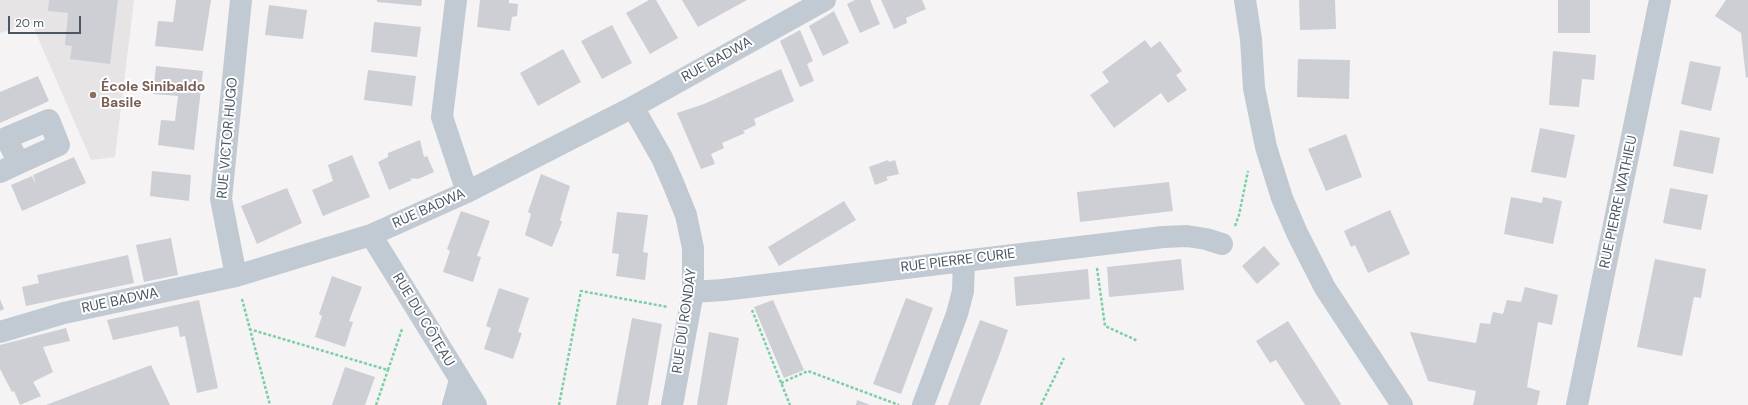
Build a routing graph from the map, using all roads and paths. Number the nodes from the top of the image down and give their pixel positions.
1 (241, 0) edge
2 (456, 0) edge
3 (825, 0) edge
4 (1245, 0) edge
5 (1660, 0) edge
6 (633, 107) junction
7 (1266, 147) junction
8 (467, 192) junction
9 (371, 235) junction
10 (1222, 244) joint
11 (1093, 246) junction
12 (964, 260) junction
13 (236, 276) junction
14 (743, 287) junction
15 (691, 301) junction
16 (412, 302) junction
17 (250, 329) junction
18 (0, 332) edge
19 (1138, 341) dead end
20 (1064, 358) dead end
21 (388, 370) junction
22 (460, 380) junction
23 (781, 383) junction
24 (1395, 403) edge
25 (270, 405) edge
26 (376, 405) edge
27 (453, 405) edge
28 (476, 405) edge
29 (559, 405) edge
30 (672, 405) edge
31 (790, 405) edge
32 (899, 405) edge
33 (923, 405) edge
34 (1040, 405) edge
35 (1577, 405) edge

1 - 13 street, RUE VICTOR HUGO
2 - 8 street
3 - 6 street, RUE BADWA
4 - 7 street
5 - 35 street, RUE PIERRE WATHIEU
6 - 8 street, RUE BADWA
6 - 15 street, RUE DU RONDAY
7 - 10 path
7 - 24 street
8 - 9 street, RUE BADWA
9 - 13 street, RUE BADWA
9 - 16 street, RUE DU CÔTEAU
10 - 11 street, RUE PIERRE CURIE
11 - 12 street, RUE PIERRE CURIE
11 - 19 path
12 - 14 street, RUE PIERRE CURIE
12 - 33 street
13 - 17 path
13 - 18 street, RUE BADWA
14 - 15 street, RUE PIERRE CURIE
14 - 23 path
15 - 29 path
15 - 30 street, RUE DU RONDAY
16 - 21 path
16 - 22 street, RUE DU CÔTEAU
17 - 21 path
17 - 25 path
20 - 34 path
21 - 26 path
22 - 27 street
22 - 28 street, RUE DU CÔTEAU
23 - 31 path
23 - 32 path

